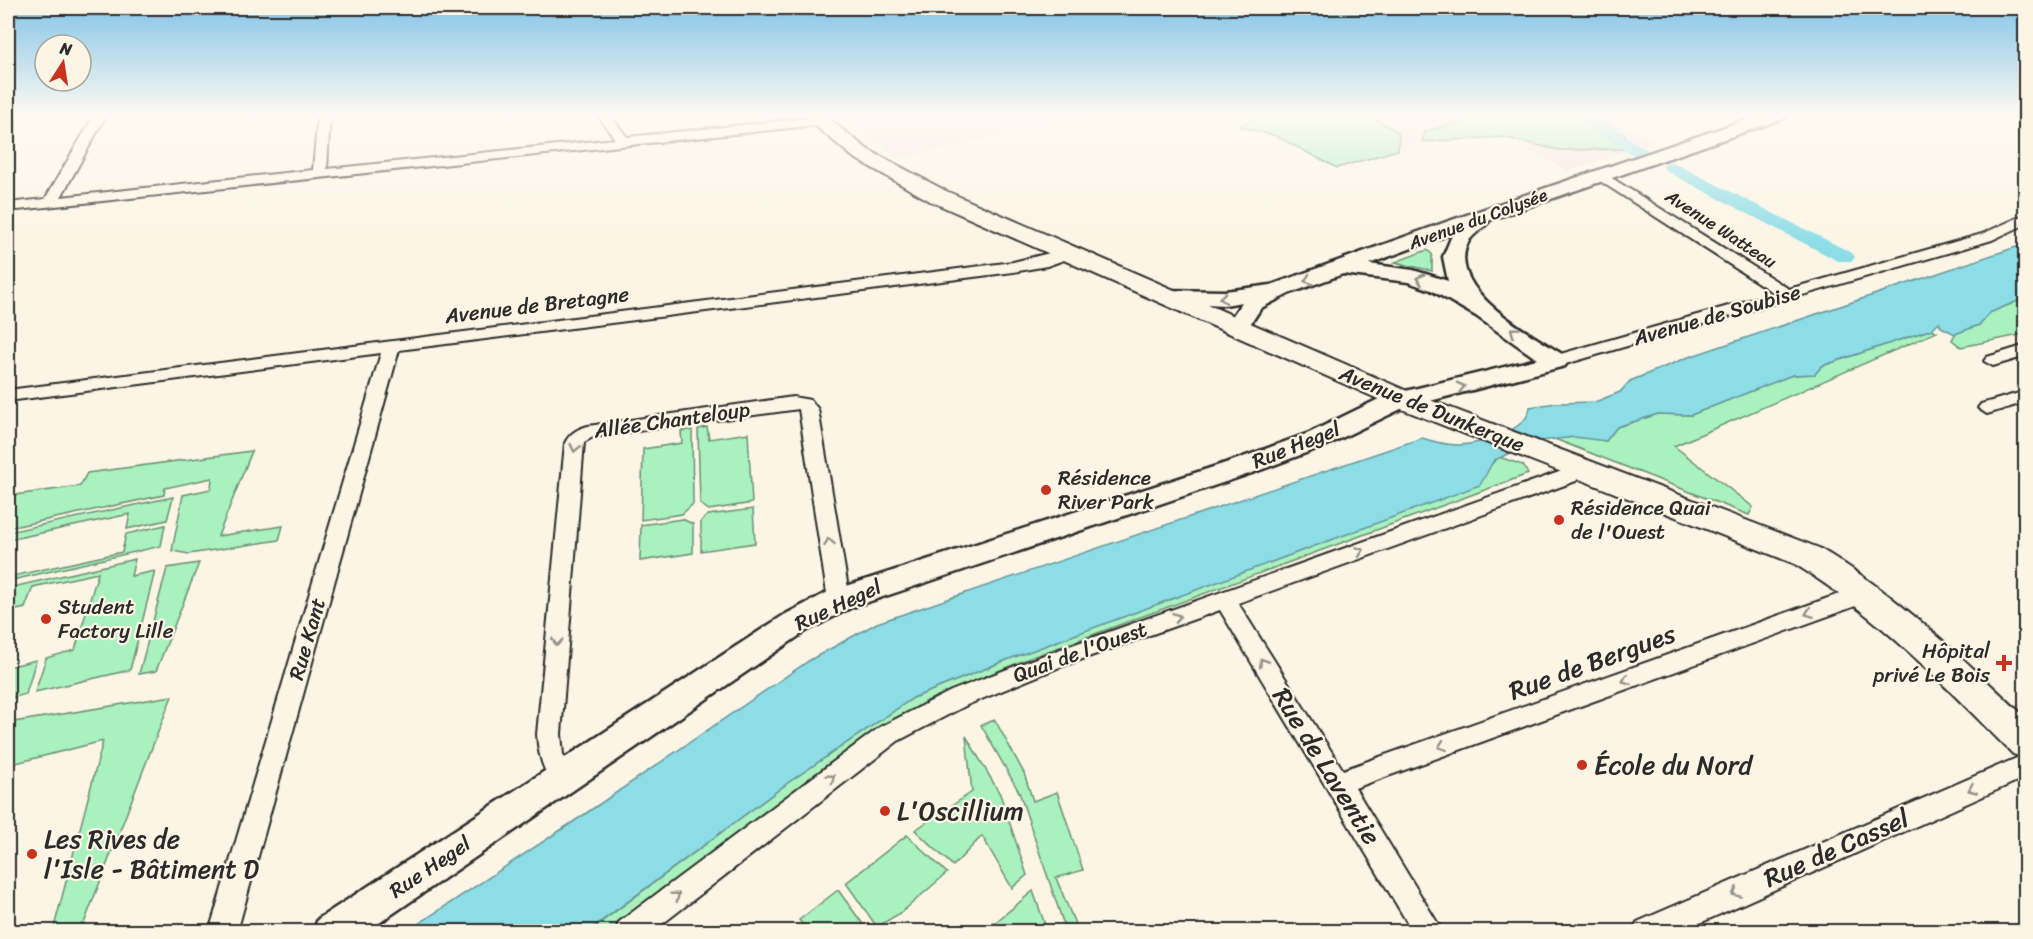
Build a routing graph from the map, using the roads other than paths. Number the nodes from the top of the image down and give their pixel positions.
1 (76, 158) edge
2 (321, 158) edge
3 (474, 158) edge
4 (869, 158) edge
5 (1654, 158) edge
6 (320, 174) junction
7 (1602, 176) junction
8 (50, 202) junction
9 (8, 207) edge
10 (1491, 214) junction
11 (2025, 218) edge
12 (1070, 253) junction
13 (1336, 271) junction
14 (1280, 289) junction
15 (1165, 295) junction
16 (1790, 296) junction
17 (1474, 301) junction
18 (1238, 327) junction
19 (392, 346) junction
20 (2025, 350) edge
21 (1556, 361) junction
22 (1993, 361) dead end
23 (8, 395) edge
24 (2025, 396) edge
25 (1404, 400) junction
26 (1987, 408) dead end
27 (1583, 468) junction
28 (1864, 594) junction
29 (838, 600) junction
30 (1225, 600) junction
31 (2025, 743) edge
32 (2025, 765) edge
33 (565, 777) junction
34 (1338, 783) junction
35 (223, 932) edge
36 (332, 932) edge
37 (629, 932) edge
38 (1429, 932) edge
39 (1647, 932) edge

1 - 8 street
2 - 6 street
3 - 6 street
4 - 12 main road, Avenue de Dunkerque
5 - 7 street, Avenue du Colysée
6 - 8 street
7 - 10 street, Avenue du Colysée
7 - 16 street, Avenue Watteau
8 - 9 street
10 - 13 street, Avenue du Colysée
10 - 17 street
11 - 16 street, Avenue de Soubise
12 - 15 main road, Avenue de Dunkerque
12 - 19 street, Avenue de Bretagne
13 -> 14 street, Avenue du Colysée
17 -> 13 street
14 -> 15 street, Avenue du Colysée
14 - 18 street, Avenue du Colysée
15 - 18 main road, Avenue de Dunkerque
16 - 21 street, Avenue de Soubise
21 -> 17 street
18 - 25 main road, Avenue de Dunkerque
19 - 23 street, Avenue de Bretagne
19 - 35 street, Rue Kant
20 - 22 street
25 -> 21 street, Avenue de Soubise
24 - 26 street
25 - 27 main road, Avenue de Dunkerque
25 - 29 street, Rue Hegel
27 - 28 main road, Avenue de Dunkerque
30 -> 27 street, Quai de l'Ouest
28 - 31 main road, Avenue de Dunkerque
28 -> 34 street, Rue de Bergues
29 - 33 street, Rue Hegel
29 -> 33 street, Allée Chanteloup
34 -> 30 street, Rue de Laventie
37 -> 30 street, Quai de l'Ouest
32 -> 39 street, Rue de Cassel
33 - 36 street, Rue Hegel
34 - 38 street, Rue de Laventie

